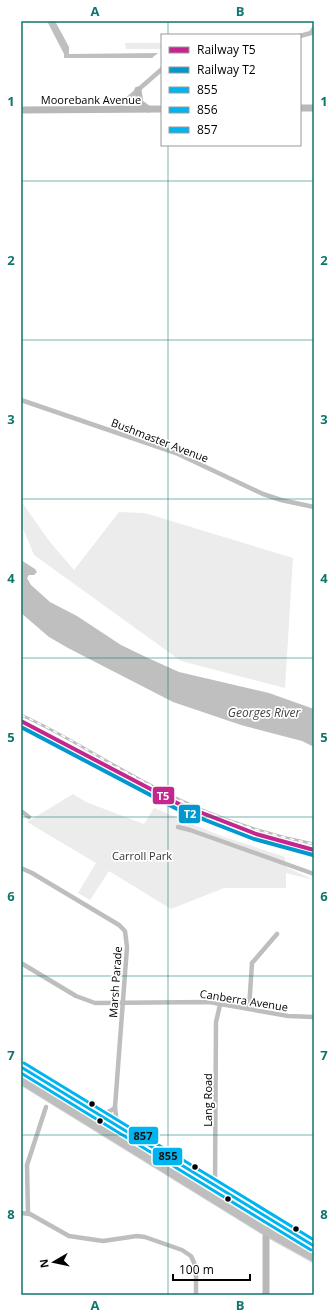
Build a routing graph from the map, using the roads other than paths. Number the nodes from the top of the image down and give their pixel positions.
1 (314, 28) edge
2 (301, 36) edge
3 (161, 70) edge
4 (138, 90) junction
5 (301, 108) edge
6 (314, 108) edge
7 (148, 109) junction
8 (161, 109) edge
9 (21, 110) edge
10 (116, 110) junction
11 (21, 400) edge
12 (314, 507) edge
13 (21, 811) edge
14 (29, 817) dead end
15 (178, 827) dead end
16 (21, 868) edge
17 (314, 874) edge
18 (277, 934) dead end
19 (21, 962) edge
20 (123, 1003) junction
21 (220, 1004) junction
22 (249, 1008) junction
23 (314, 1017) edge
24 (21, 1067) edge
25 (21, 1080) edge
26 (46, 1107) dead end
27 (115, 1107) junction
28 (101, 1115) junction
29 (118, 1126) junction
30 (215, 1185) junction
31 (211, 1196) junction
32 (21, 1213) edge
33 (28, 1214) junction
34 (273, 1221) junction
35 (267, 1232) junction
36 (314, 1246) edge
37 (314, 1258) edge
38 (196, 1295) edge
39 (266, 1295) edge

1 - 2 street
3 - 4 street
4 - 7 main road
4 - 10 street
5 - 6 main road
7 - 8 main road, Moorebank Avenue
7 - 10 main road, Moorebank Avenue
9 - 10 main road, Moorebank Avenue
11 - 12 street, Bushmaster Avenue
13 - 14 street
15 - 17 street
16 - 20 street, Marsh Parade
18 - 22 street
19 - 20 street, Canberra Avenue
20 - 21 street, Canberra Avenue
20 - 27 street, Marsh Parade
21 - 22 street, Canberra Avenue
21 - 30 street, Lang Road
22 - 23 street, Canberra Avenue
24 - 28 highway
25 - 31 highway
26 - 33 street
27 - 28 street
27 - 29 street, Marsh Parade
28 - 29 highway
29 - 30 highway
30 - 31 street, Lang Road
30 - 34 highway
31 - 35 highway
32 - 33 street
33 - 38 street
34 - 35 main road
34 - 36 highway
35 - 37 highway
35 - 39 main road

